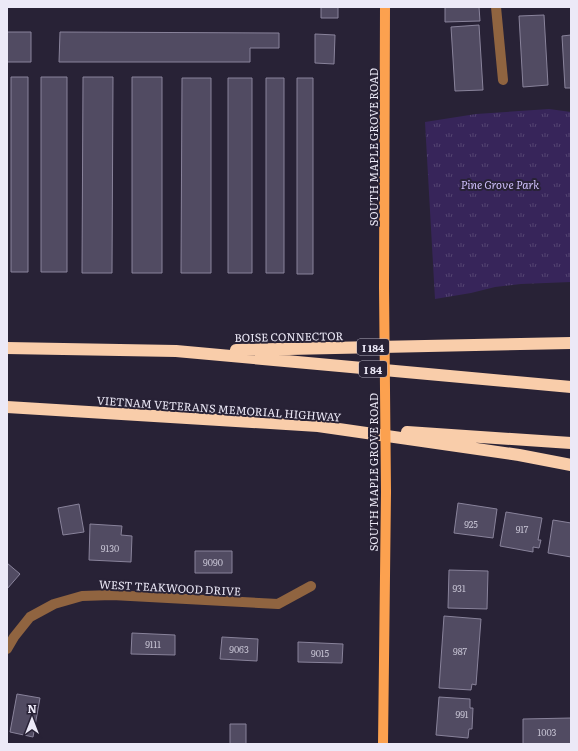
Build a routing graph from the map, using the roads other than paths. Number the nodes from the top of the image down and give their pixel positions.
1 (385, 7) edge
2 (496, 7) edge
3 (503, 80) dead end
4 (571, 336) edge
5 (514, 344) junction
6 (571, 344) edge
7 (7, 348) edge
8 (176, 351) junction
9 (571, 387) edge
10 (7, 407) edge
11 (318, 426) junction
12 (571, 443) edge
13 (571, 465) edge
14 (311, 586) dead end
15 (10, 634) edge
16 (7, 649) edge
17 (383, 744) edge

1 - 17 main road, SOUTH MAPLE GROVE ROAD, bridge
2 - 3 street
4 - 5 highway
5 - 6 highway, BOISE CONNECTOR / I 184
5 - 8 highway, BOISE CONNECTOR / I 184
7 - 8 highway, I 84
8 - 9 highway, I 84
10 - 11 highway, VIETNAM VETERANS MEMORIAL HIGHWAY
11 - 12 highway
11 - 13 highway, VIETNAM VETERANS MEMORIAL HIGHWAY
14 - 15 street, WEST TEAKWOOD DRIVE
15 - 16 street, WEST TEAKWOOD DRIVE

